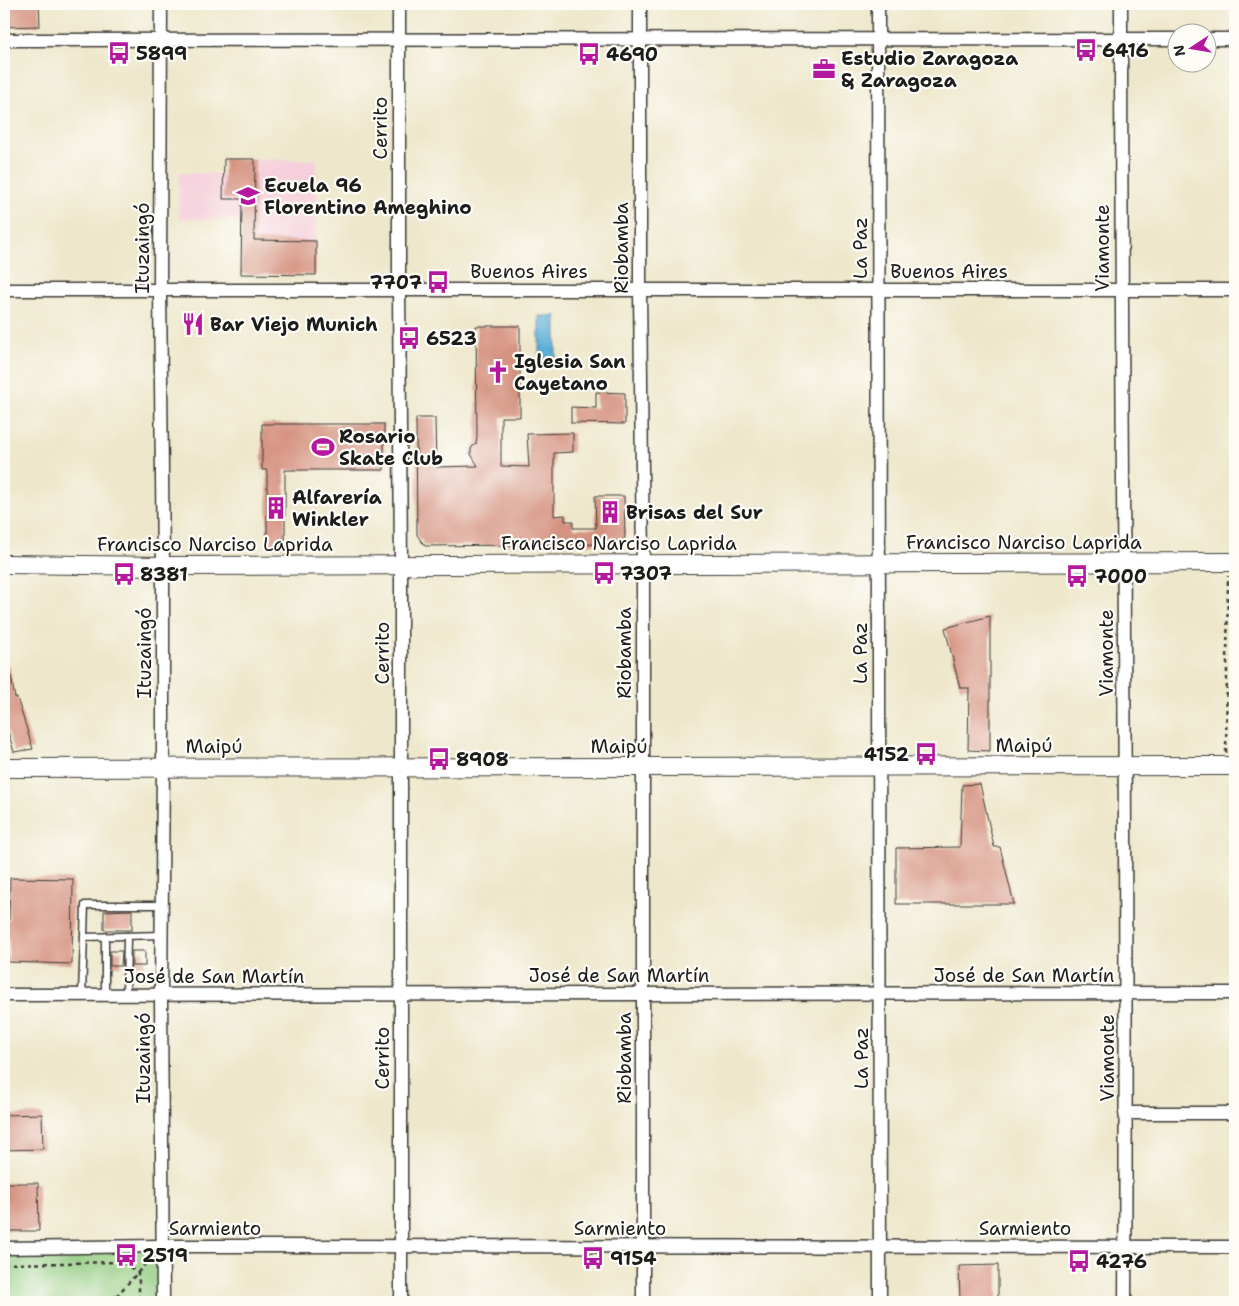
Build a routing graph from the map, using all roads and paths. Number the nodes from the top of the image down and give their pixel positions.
1 (161, 4) edge
2 (399, 4) edge
3 (640, 4) edge
4 (878, 4) edge
5 (1121, 4) edge
6 (4, 40) edge
7 (161, 40) junction
8 (399, 40) junction
9 (640, 40) junction
10 (878, 40) junction
11 (1121, 40) junction
12 (1166, 40) edge
13 (1216, 40) edge
14 (1235, 40) edge
15 (4, 290) edge
16 (160, 290) junction
17 (399, 290) junction
18 (640, 290) junction
19 (879, 290) junction
20 (1121, 290) junction
21 (1235, 290) edge
22 (1232, 562) edge
23 (1124, 563) junction
24 (4, 564) edge
25 (643, 564) junction
26 (879, 564) junction
27 (401, 565) junction
28 (163, 566) junction
29 (1125, 766) junction
30 (1230, 766) edge
31 (643, 767) junction
32 (880, 767) junction
33 (4, 768) edge
34 (164, 768) junction
35 (401, 768) junction
36 (162, 906) junction
37 (127, 936) junction
38 (162, 936) junction
39 (84, 937) junction
40 (106, 937) junction
41 (1125, 993) junction
42 (1235, 993) edge
43 (82, 994) junction
44 (105, 994) junction
45 (126, 994) junction
46 (161, 994) junction
47 (401, 994) junction
48 (643, 994) junction
49 (880, 994) junction
50 (4, 995) edge
51 (1126, 1112) junction
52 (1235, 1113) edge
53 (162, 1246) junction
54 (401, 1247) junction
55 (643, 1247) junction
56 (880, 1247) junction
57 (1126, 1247) junction
58 (1235, 1247) edge
59 (4, 1248) edge
60 (4, 1264) edge
61 (138, 1273) junction
62 (111, 1302) edge
63 (139, 1302) edge
64 (163, 1302) edge
65 (401, 1302) edge
66 (643, 1302) edge
67 (880, 1302) edge
68 (1125, 1302) edge

1 - 7 street, Ituzaingó
2 - 8 street, Cerrito
3 - 9 street, Riobamba
4 - 10 street, La Paz
5 - 11 street, Viamonte
6 - 7 street
7 - 8 street
7 - 16 street, Ituzaingó
8 - 9 street
8 - 17 street, Cerrito
9 - 10 street
9 - 18 street, Riobamba
10 - 11 street
10 - 19 street, La Paz
11 - 12 street
11 - 20 street, Viamonte
13 - 14 street
15 - 16 street, Buenos Aires
16 - 17 street, Buenos Aires
16 - 28 street, Ituzaingó
17 - 18 street, Buenos Aires
17 - 27 street, Cerrito
18 - 19 street, Buenos Aires
18 - 25 street, Riobamba
19 - 20 street, Buenos Aires
19 - 26 street, La Paz
20 - 21 street, Buenos Aires
20 - 23 street, Viamonte
22 - 23 main road, Francisco Narciso Laprida
22 - 30 path
23 - 26 main road, Francisco Narciso Laprida
23 - 29 street, Viamonte
24 - 28 main road, Francisco Narciso Laprida
25 - 26 main road, Francisco Narciso Laprida
25 - 27 main road, Francisco Narciso Laprida
25 - 31 street, Riobamba
26 - 32 street, La Paz
27 - 28 main road, Francisco Narciso Laprida
27 - 35 street, Cerrito
28 - 34 street, Ituzaingó
29 - 30 main road, Maipú
29 - 32 main road, Maipú
29 - 41 street, Viamonte
31 - 32 main road, Maipú
31 - 35 main road, Maipú
31 - 48 street, Riobamba
32 - 49 street, La Paz
33 - 34 main road, Maipú
34 - 35 main road, Maipú
34 - 36 street, Ituzaingó
35 - 47 street, Cerrito
36 - 38 street, Ituzaingó
36 - 39 lane
37 - 38 lane
37 - 40 lane
37 - 45 lane
38 - 46 street, Ituzaingó
39 - 40 lane
39 - 43 lane
40 - 44 lane
41 - 42 street, José de San Martín
41 - 49 street, José de San Martín
41 - 51 street, Viamonte
43 - 44 street, José de San Martín
43 - 50 street, José de San Martín
44 - 45 street, José de San Martín
45 - 46 street, José de San Martín
46 - 47 street, José de San Martín
46 - 53 street, Ituzaingó
47 - 48 street, José de San Martín
47 - 54 street, Cerrito
48 - 49 street, José de San Martín
48 - 55 street, Riobamba
49 - 56 street, La Paz
51 - 52 street
51 - 57 street, Viamonte
53 - 54 street, Sarmiento
53 - 59 street, Sarmiento
53 - 61 path
53 - 64 street, Ituzaingó
54 - 55 street, Sarmiento
54 - 65 street, Cerrito
55 - 56 street, Sarmiento
55 - 66 street, Riobamba
56 - 57 street, Sarmiento
56 - 67 street, La Paz
57 - 58 street, Sarmiento
57 - 68 street, Viamonte
60 - 61 path
61 - 62 path
61 - 63 path

